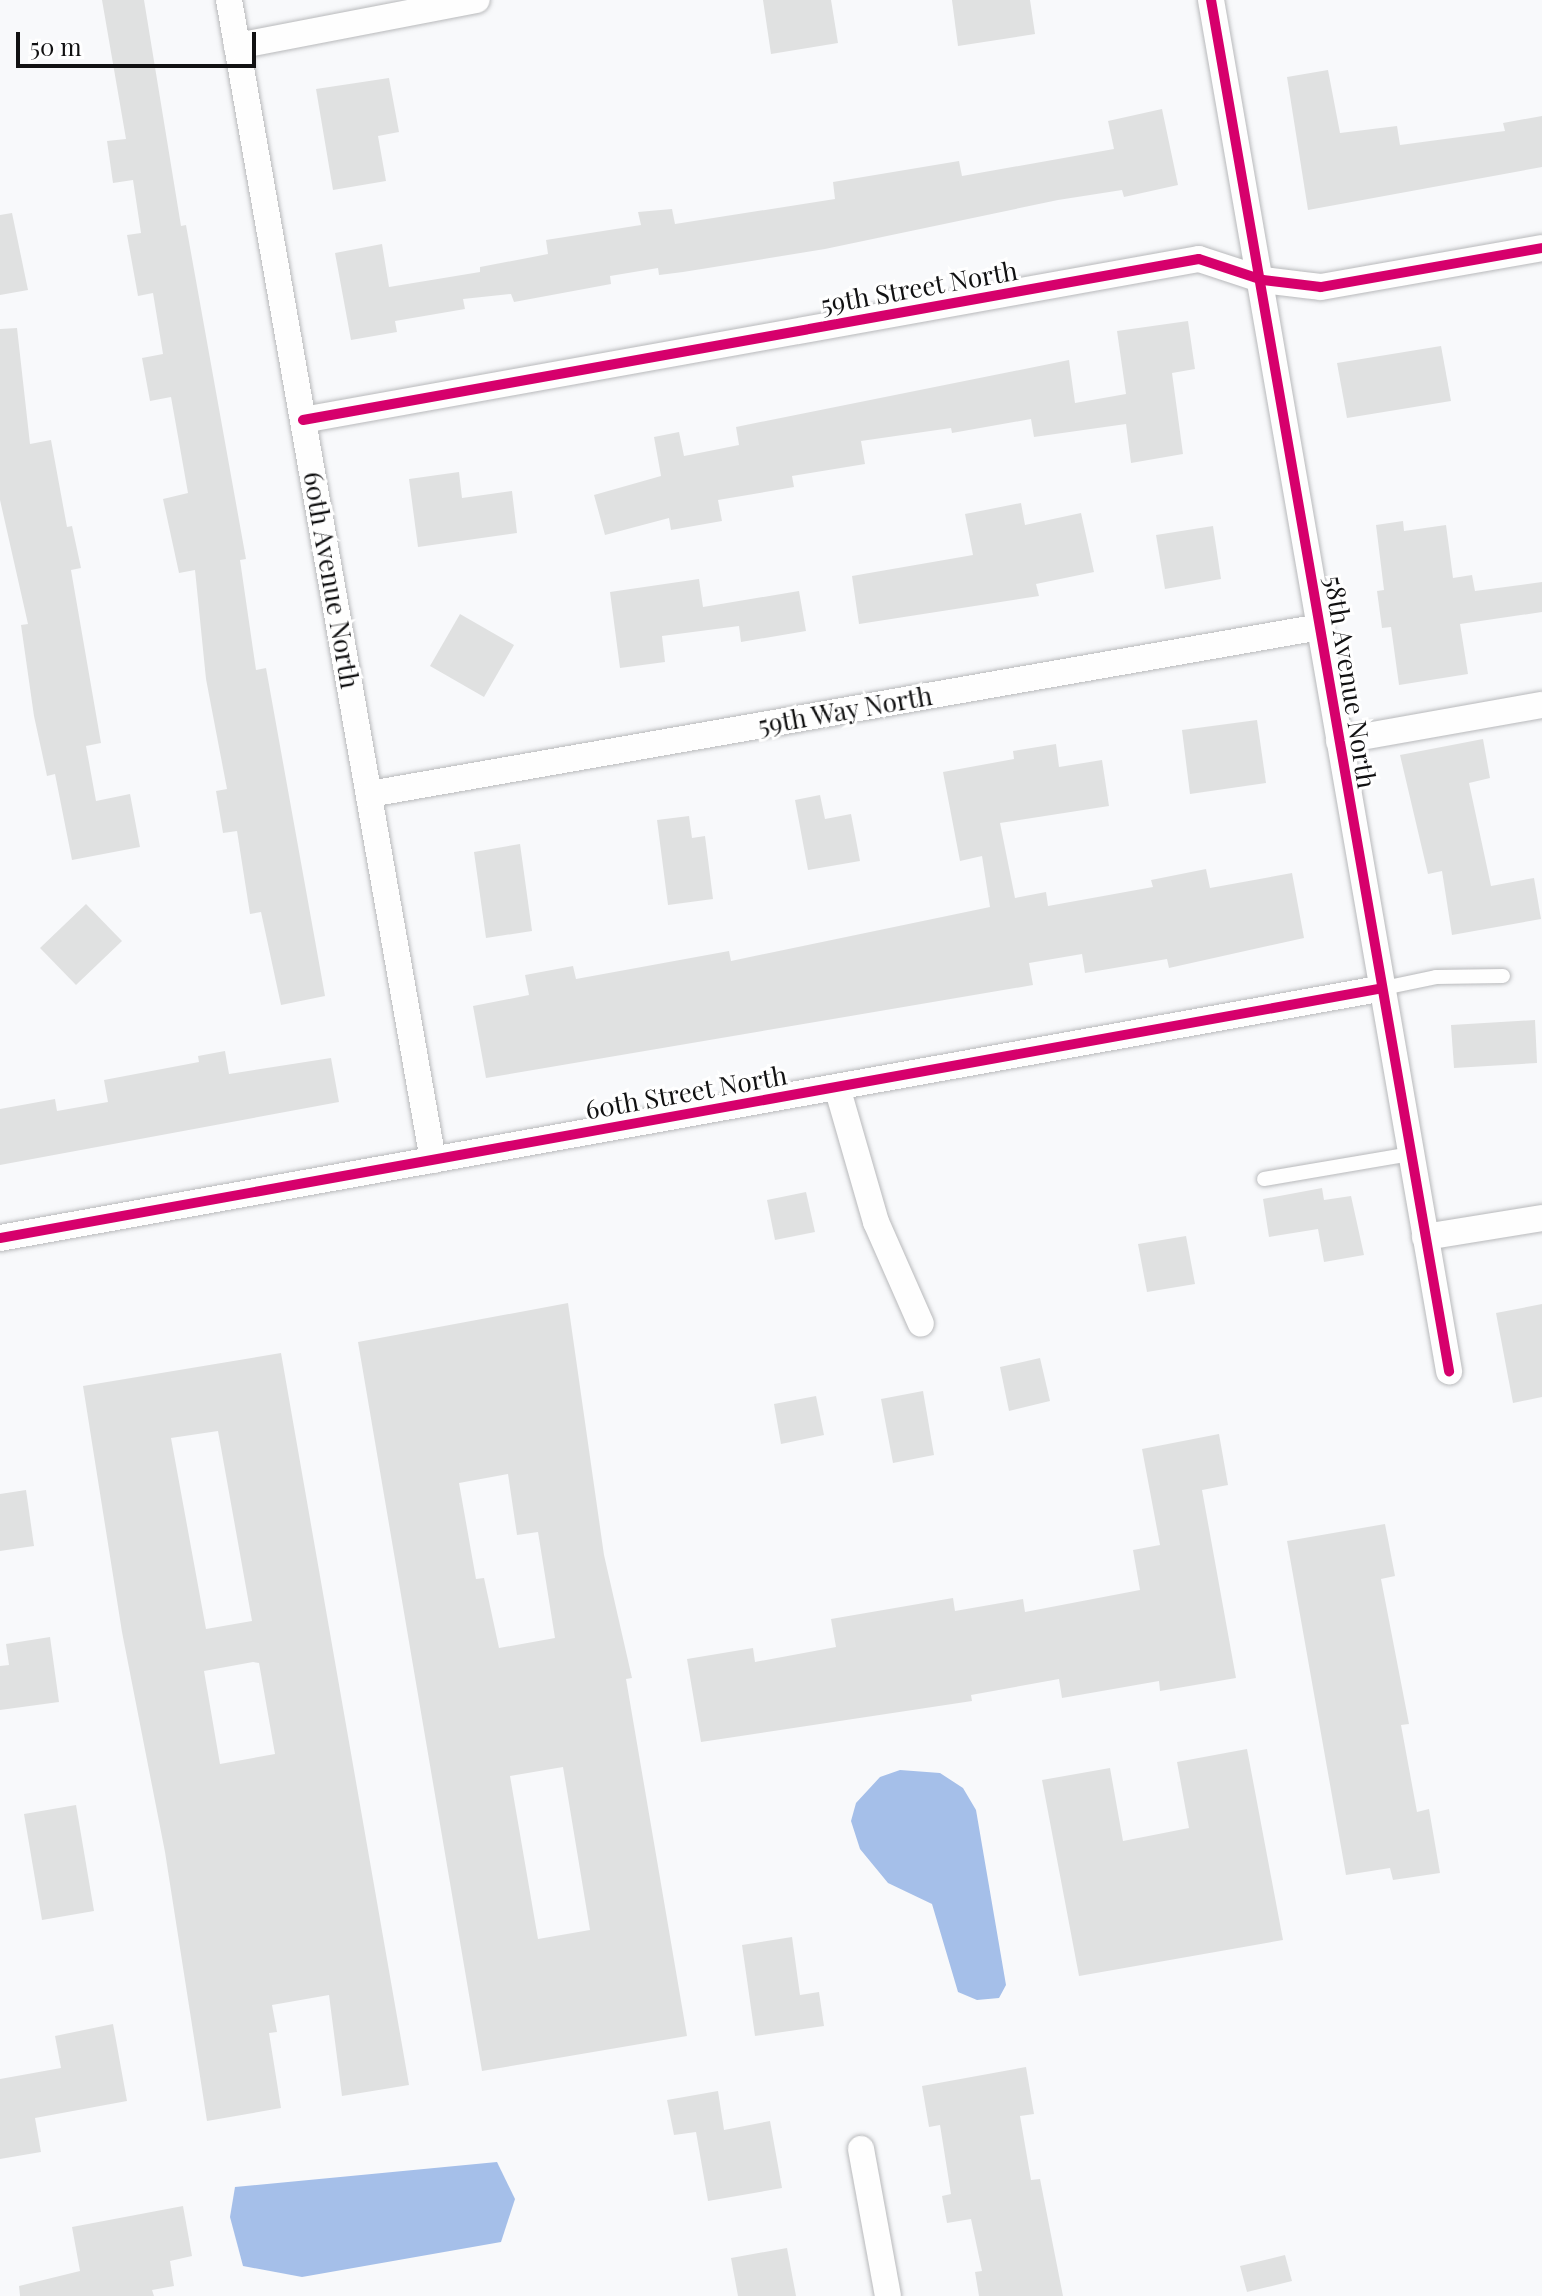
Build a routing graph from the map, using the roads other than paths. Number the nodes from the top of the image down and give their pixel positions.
1 (229, 0) edge
2 (477, 0) edge
3 (1211, 0) edge
4 (237, 46) junction
5 (1542, 248) edge
6 (1263, 280) junction
7 (303, 420) junction
8 (1320, 627) junction
9 (1542, 705) edge
10 (1339, 741) junction
11 (370, 794) junction
12 (1503, 976) dead end
13 (1379, 989) junction
14 (837, 1087) junction
15 (1410, 1154) junction
16 (433, 1160) junction
17 (1264, 1179) dead end
18 (1542, 1218) edge
19 (1425, 1237) junction
20 (0, 1238) edge
21 (921, 1324) dead end
22 (1449, 1371) dead end
23 (861, 2149) dead end
24 (888, 2296) edge

1 - 4 street, 60th Avenue North
2 - 4 street
3 - 6 street, 58th Avenue North
4 - 7 street, 60th Avenue North
5 - 6 street, 59th Street North
6 - 7 street, 59th Street North
6 - 8 street, 58th Avenue North
7 - 11 street, 60th Avenue North
8 - 10 street, 58th Avenue North
8 - 11 street, 59th Way North
9 - 10 street
10 - 13 street, 58th Avenue North
11 - 16 street, 60th Avenue North
12 - 13 lane
13 - 14 street, 60th Street North
13 - 15 street, 58th Avenue North
14 - 16 street, 60th Street North
14 - 21 street
15 - 17 lane
15 - 19 street, 58th Avenue North
16 - 20 street, 60th Street North
18 - 19 street
19 - 22 street, 58th Avenue North
23 - 24 street

